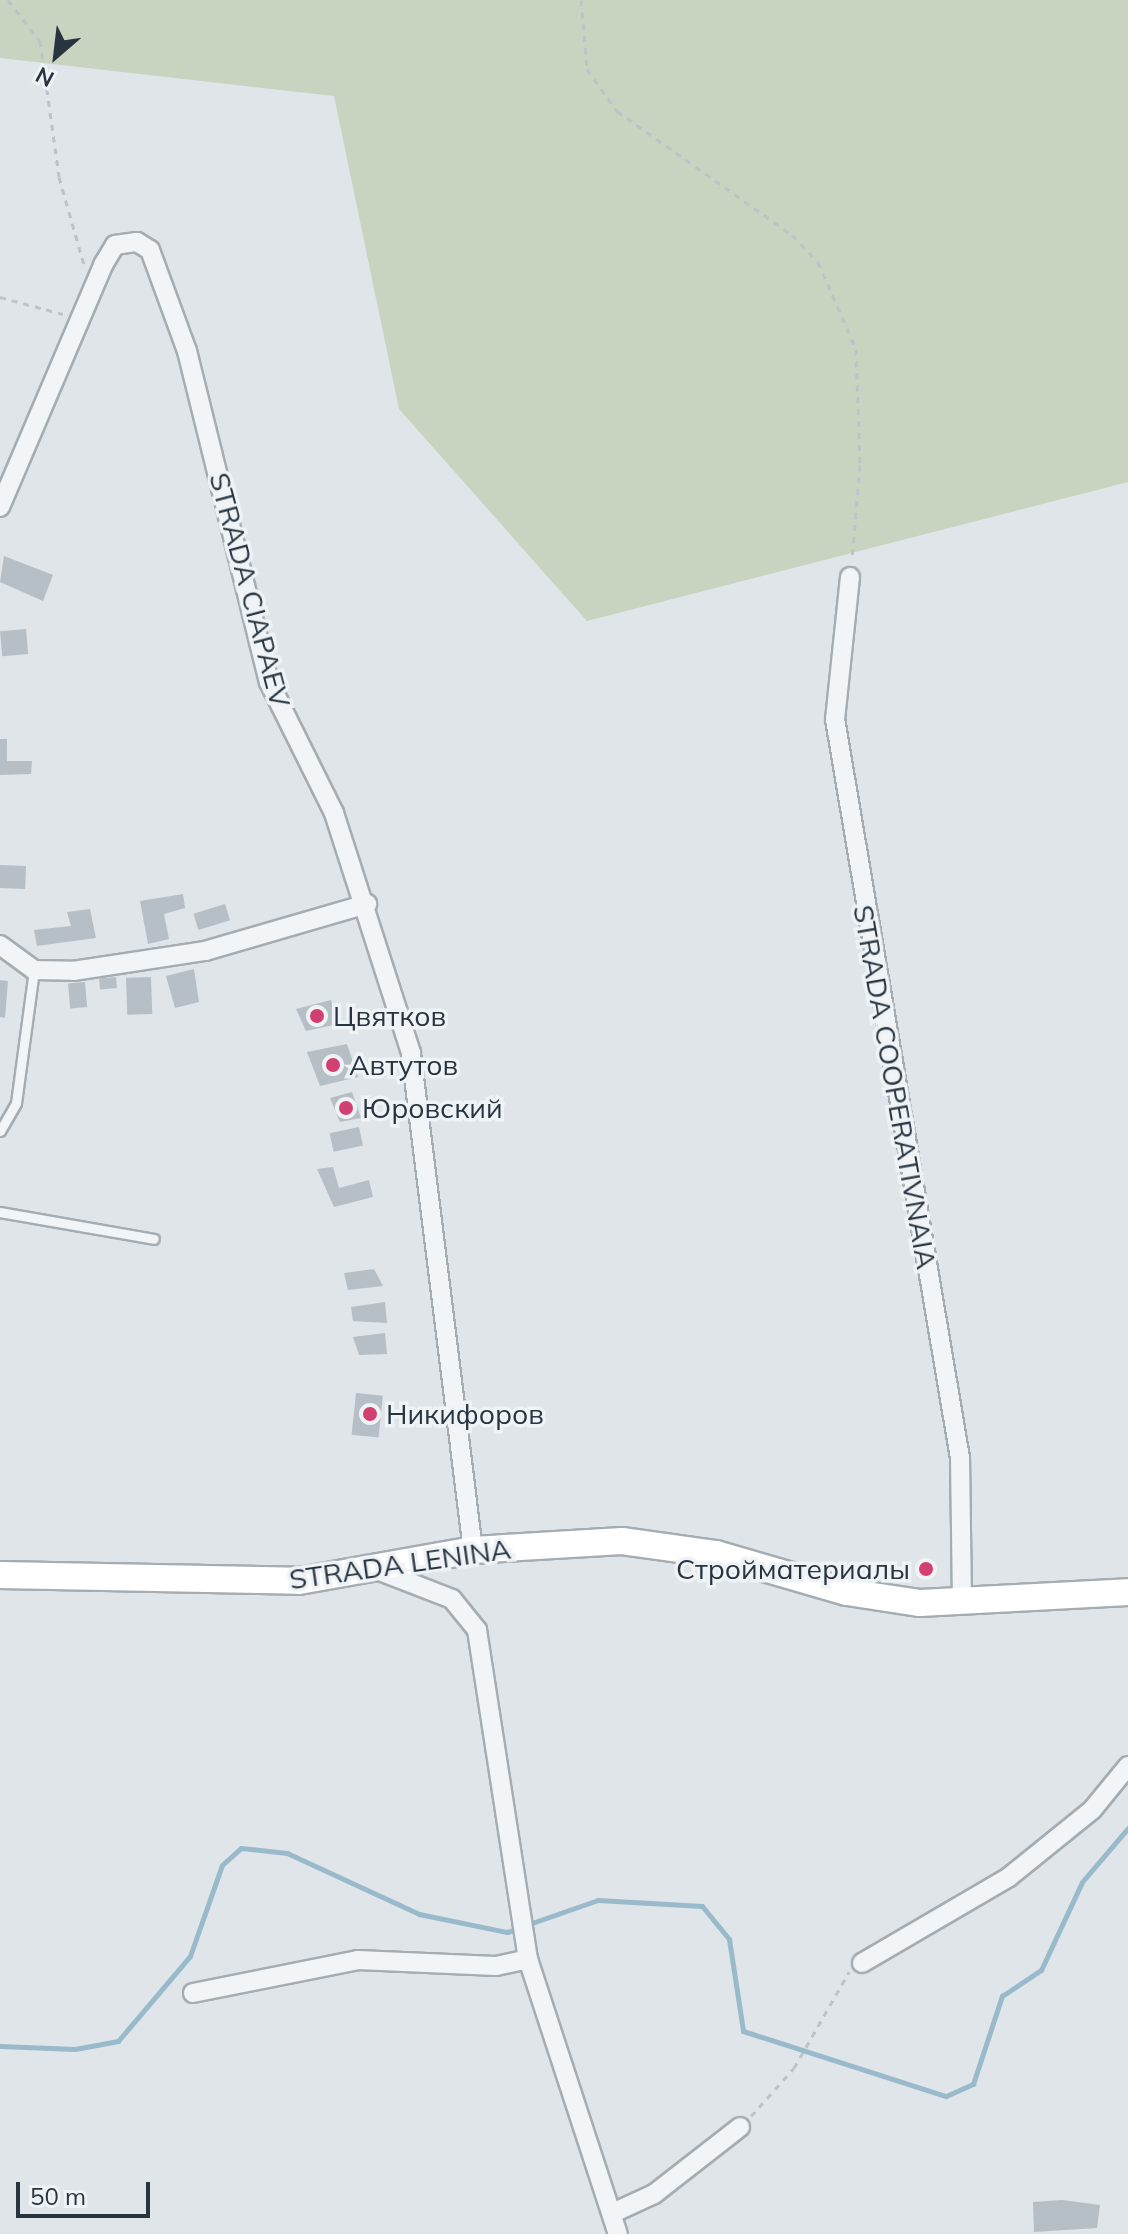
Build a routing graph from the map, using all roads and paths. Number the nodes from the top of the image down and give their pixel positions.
1 (8, 0) edge
2 (581, 0) edge
3 (93, 286) junction
4 (0, 297) edge
5 (78, 320) junction
6 (0, 507) edge
7 (850, 577) joint
8 (367, 904) junction
9 (0, 945) edge
10 (34, 970) junction
11 (0, 1131) edge
12 (0, 1212) edge
13 (154, 1239) dead end
14 (473, 1550) junction
15 (377, 1570) junction
16 (0, 1575) edge
17 (1128, 1592) edge
18 (962, 1598) junction
19 (1128, 1766) edge
20 (526, 1951) junction
21 (862, 1963) joint
22 (193, 1993) dead end
23 (740, 2127) joint
24 (615, 2212) junction
25 (618, 2234) edge

1 - 3 path
2 - 7 path
3 - 5 street
3 - 8 street, STRADA CIAPAEV
4 - 5 path
5 - 6 street
7 - 18 street, STRADA COOPERATIVNAIA
8 - 10 street
8 - 14 street, STRADA CIAPAEV
9 - 10 street
10 - 11 lane
12 - 13 lane
14 - 15 street, STRADA LENINA
14 - 18 street, STRADA LENINA
15 - 16 street, STRADA LENINA
15 - 20 street
17 - 18 street, STRADA LENINA
19 - 21 street
20 - 22 street
20 - 24 street
21 - 23 path
23 - 24 street
24 - 25 street

